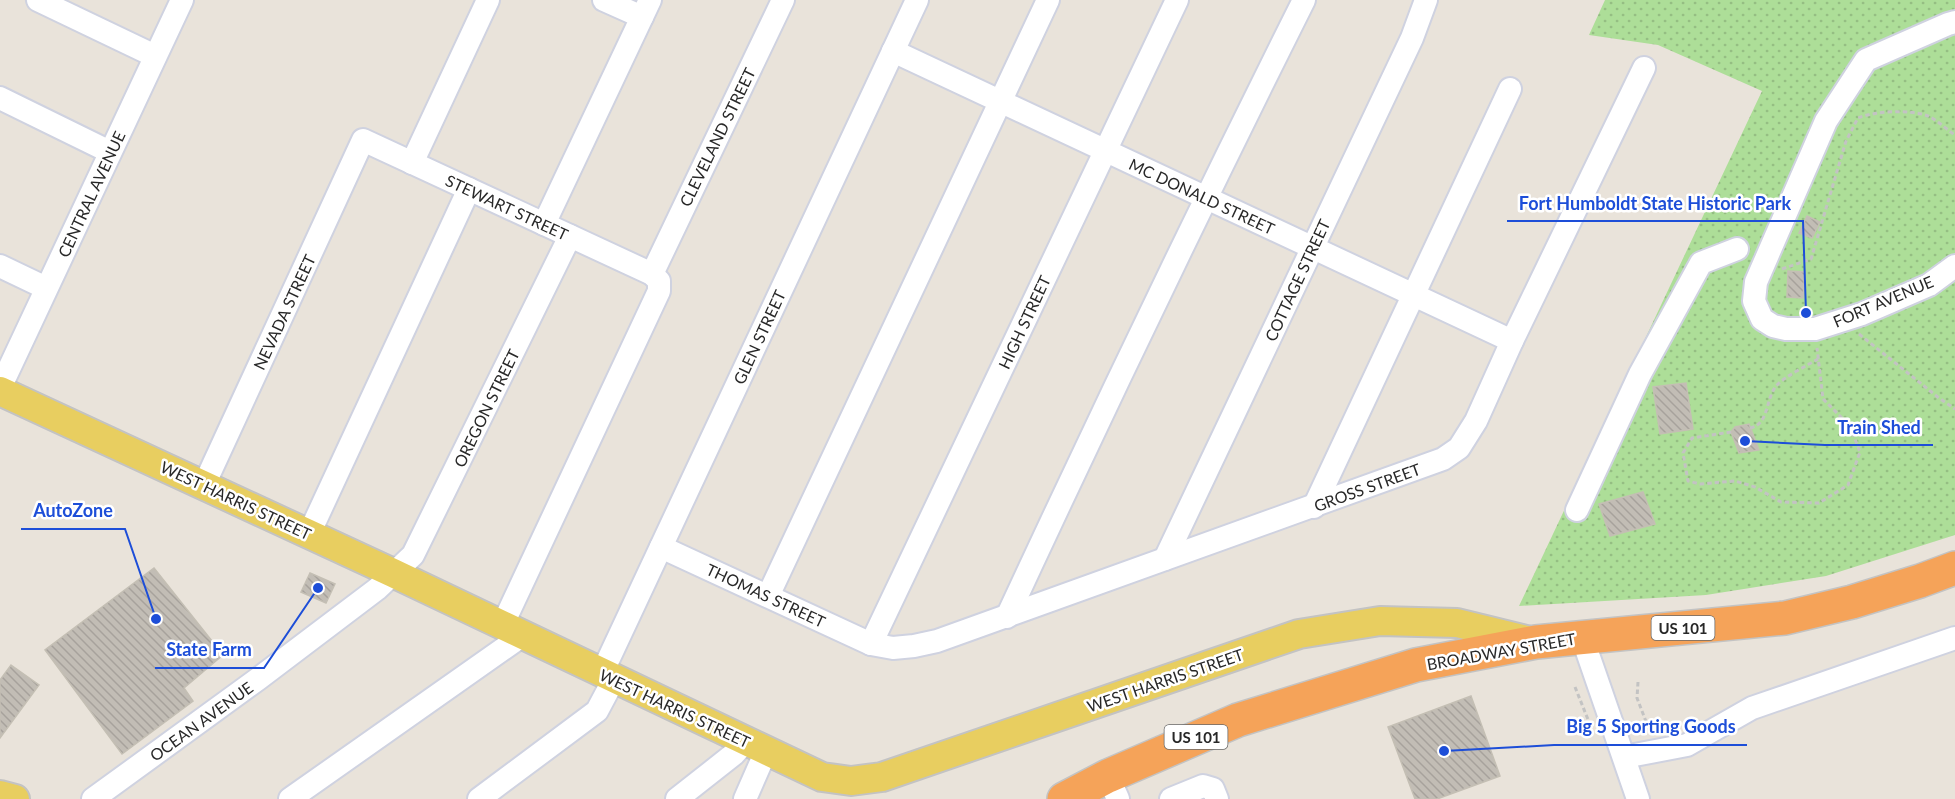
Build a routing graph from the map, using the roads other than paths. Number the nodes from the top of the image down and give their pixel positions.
1 (38, 0) edge
2 (182, 0) edge
3 (488, 0) edge
4 (604, 0) edge
5 (783, 0) edge
6 (917, 0) edge
7 (1048, 0) edge
8 (1177, 0) edge
9 (1304, 0) edge
10 (1426, 0) edge
11 (646, 9) edge
12 (1955, 22) edge
13 (893, 51) junction
14 (155, 56) junction
15 (1644, 68) dead end
16 (1510, 89) dead end
17 (0, 98) edge
18 (1000, 101) junction
19 (363, 140) joint
20 (1106, 150) junction
21 (110, 152) junction
22 (412, 163) junction
23 (469, 189) junction
24 (1205, 198) junction
25 (544, 224) junction
26 (570, 236) junction
27 (1312, 248) junction
28 (1737, 249) dead end
29 (0, 266) edge
30 (1955, 266) edge
31 (652, 274) junction
32 (46, 288) junction
33 (1414, 295) junction
34 (1512, 341) junction
35 (0, 389) edge
36 (204, 485) junction
37 (1314, 507) junction
38 (1577, 510) dead end
39 (309, 534) junction
40 (661, 547) junction
41 (1165, 559) junction
42 (1955, 568) edge
43 (393, 573) junction
44 (768, 596) junction
45 (1007, 617) junction
46 (1380, 621) junction
47 (512, 630) junction
48 (1582, 637) junction
49 (1955, 638) edge
50 (1536, 642) junction
51 (872, 644) junction
52 (1416, 665) junction
53 (608, 676) junction
54 (755, 746) junction
55 (1624, 758) junction
56 (1094, 792) edge
57 (0, 795) edge
58 (15, 799) edge
59 (93, 799) edge
60 (290, 799) edge
61 (479, 799) edge
62 (677, 799) edge
63 (745, 799) edge
64 (1171, 799) edge
65 (1217, 799) edge
66 (1638, 799) edge

1 - 14 street
2 - 14 street, CENTRAL AVENUE
3 - 22 street
4 - 11 street
5 - 31 street, CLEVELAND STREET
6 - 13 street, GLEN STREET
7 - 18 street
8 - 20 street, HIGH STREET
9 - 24 street
10 - 27 street, COTTAGE STREET
11 - 25 street
12 - 30 street, FORT AVENUE
13 - 18 street, MC DONALD STREET
13 - 40 street, GLEN STREET
14 - 21 street, CENTRAL AVENUE
15 - 34 street, GROSS STREET
16 - 33 street
17 - 21 street
18 - 20 street, MC DONALD STREET
18 - 44 street
19 - 22 street, STEWART STREET
19 - 36 street, NEVADA STREET
20 - 24 street, MC DONALD STREET
20 - 51 street, HIGH STREET
21 - 32 street, CENTRAL AVENUE
22 - 23 street, STEWART STREET
23 - 25 street, STEWART STREET
23 - 39 street
24 - 27 street, MC DONALD STREET
24 - 45 street
25 - 26 street, STEWART STREET
26 - 31 street, STEWART STREET
26 - 43 street, OREGON STREET
27 - 33 street, MC DONALD STREET
27 - 41 street, COTTAGE STREET
28 - 38 street
29 - 32 street
31 - 47 street
32 - 35 street, CENTRAL AVENUE
33 - 34 street, MC DONALD STREET
33 - 37 street
34 - 37 street, GROSS STREET
35 - 36 main road, WEST HARRIS STREET
36 - 39 main road, WEST HARRIS STREET
37 - 41 street, GROSS STREET
39 - 43 main road, WEST HARRIS STREET
40 - 44 street, THOMAS STREET
40 - 53 street, GLEN STREET
41 - 45 street, GROSS STREET
42 - 48 highway, BROADWAY STREET / US 101
43 - 47 main road, WEST HARRIS STREET
43 - 59 street, OCEAN AVENUE
44 - 51 street, THOMAS STREET
45 - 51 street, GROSS STREET
46 - 50 main road, WEST HARRIS STREET
46 - 52 main road, WEST HARRIS STREET
46 - 54 main road, WEST HARRIS STREET
47 - 53 main road, WEST HARRIS STREET
47 - 60 street
48 - 50 highway, BROADWAY STREET / US 101
48 - 55 street
49 - 55 street
50 - 52 highway, BROADWAY STREET / US 101
52 - 56 highway, BROADWAY STREET / US 101
53 - 54 main road, WEST HARRIS STREET
53 - 61 street, GLEN STREET
54 - 62 street
54 - 63 street
55 - 66 street
57 - 58 main road
64 - 65 street

